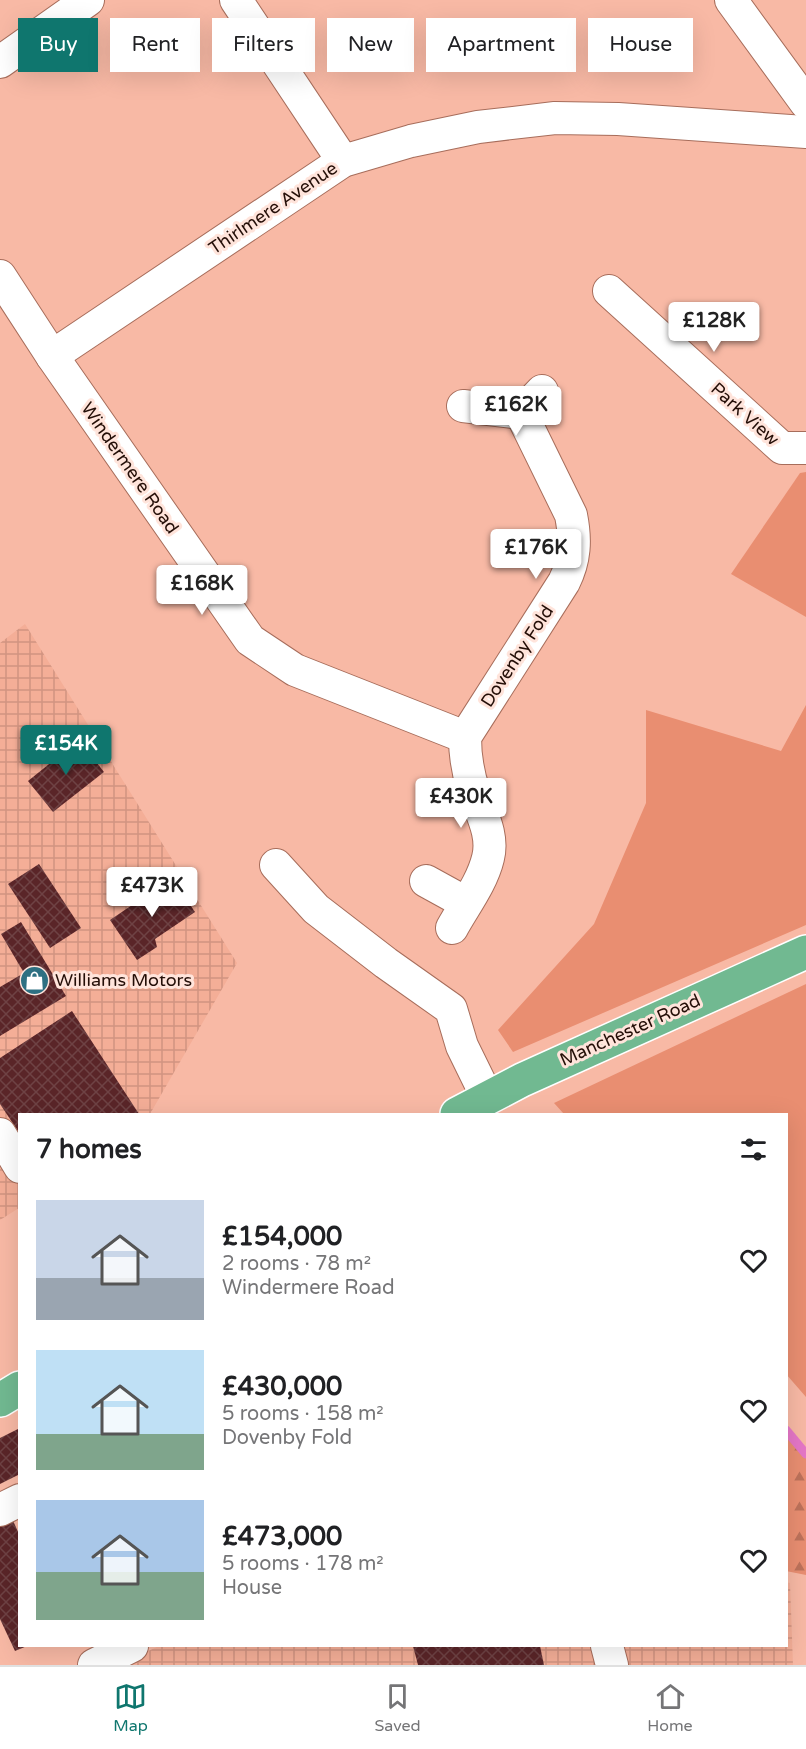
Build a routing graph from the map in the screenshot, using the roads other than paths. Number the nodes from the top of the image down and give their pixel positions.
1 (88, 0) edge
2 (236, 0) edge
3 (731, 0) edge
4 (0, 63) edge
5 (806, 104) edge
6 (806, 132) edge
7 (343, 161) junction
8 (0, 276) edge
9 (609, 291) dead end
10 (52, 356) junction
11 (542, 391) dead end
12 (463, 406) dead end
13 (520, 413) junction
14 (806, 448) edge
15 (465, 737) junction
16 (276, 865) dead end
17 (426, 881) dead end
18 (806, 952) edge
19 (487, 1097) junction
20 (459, 1113) edge
21 (0, 1134) edge
22 (18, 1164) edge
23 (18, 1180) edge
24 (0, 1183) edge
25 (18, 1389) edge
26 (0, 1400) edge
27 (18, 1501) edge
28 (0, 1510) edge
29 (607, 1647) edge
30 (612, 1665) edge

1 - 4 street
2 - 7 street
3 - 5 street
6 - 7 street, Thirlmere Avenue
7 - 10 street, Thirlmere Avenue
8 - 10 street, Windermere Road
9 - 14 street, Park View
10 - 15 street, Windermere Road
11 - 13 street
12 - 13 street
13 - 15 street, Dovenby Fold
15 - 17 street
16 - 19 street
18 - 19 highway, Manchester Road
19 - 20 highway, Manchester Road
21 - 22 street
23 - 24 street
25 - 26 highway
27 - 28 street
29 - 30 street

